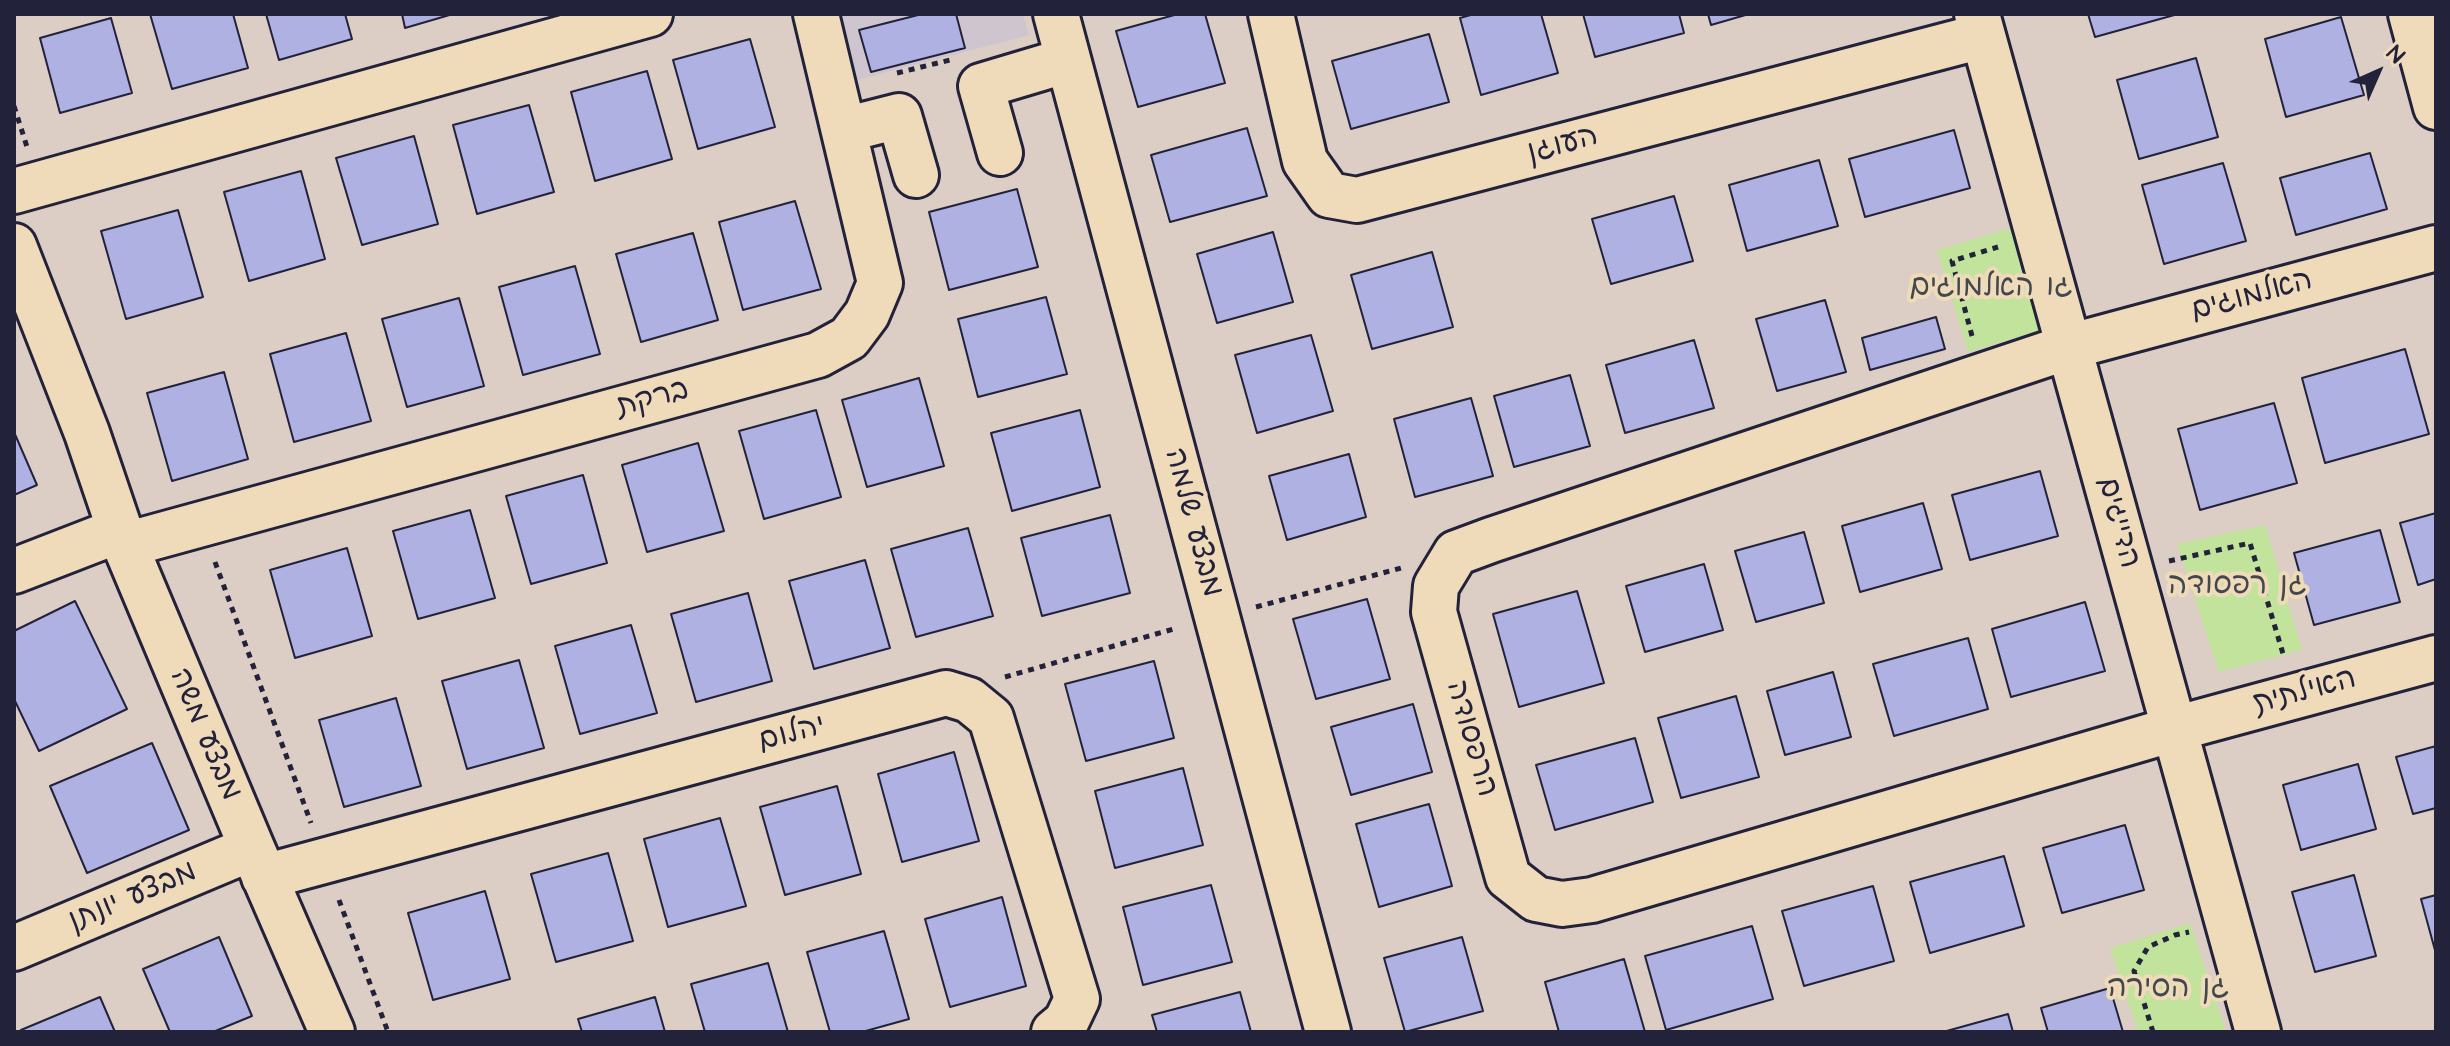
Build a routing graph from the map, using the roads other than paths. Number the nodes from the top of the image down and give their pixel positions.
1 (650, 14) edge
2 (816, 14) edge
3 (1056, 14) edge
4 (1271, 14) edge
5 (2411, 14) edge
6 (1980, 25) edge
7 (1068, 60) junction
8 (2436, 107) edge
9 (844, 130) junction
10 (1000, 153) dead end
11 (916, 175) dead end
12 (14, 191) edge
13 (14, 246) edge
14 (2436, 248) edge
15 (14, 300) edge
16 (2068, 347) junction
17 (87, 433) junction
18 (123, 538) junction
19 (14, 571) edge
20 (2436, 658) edge
21 (2174, 729) junction
22 (258, 863) junction
23 (14, 948) edge
24 (332, 1032) edge
25 (1054, 1032) edge
26 (1328, 1032) edge
27 (2258, 1032) edge

1 - 12 street
2 - 9 street, ברקת
3 - 7 street, מבצע שלמה
4 - 6 street, העוגן
5 - 8 street
6 - 16 street, הדייגים
7 - 10 street
7 - 26 street, מבצע שלמה
9 - 11 street
9 - 18 street, ברקת
13 - 17 street, מבצע משה
14 - 16 street, האלמוגים
15 - 17 street, מבצע משה
16 - 21 street, הדייגים
16 - 21 street, הרפסודה
17 - 18 street, מבצע משה
18 - 19 street, ברקת
18 - 22 street, מבצע משה
20 - 21 street, האילתית
21 - 27 street, הדייגים
22 - 23 street, מבצע יונתן
22 - 24 street, מבצע משה
22 - 25 street, יהלום

